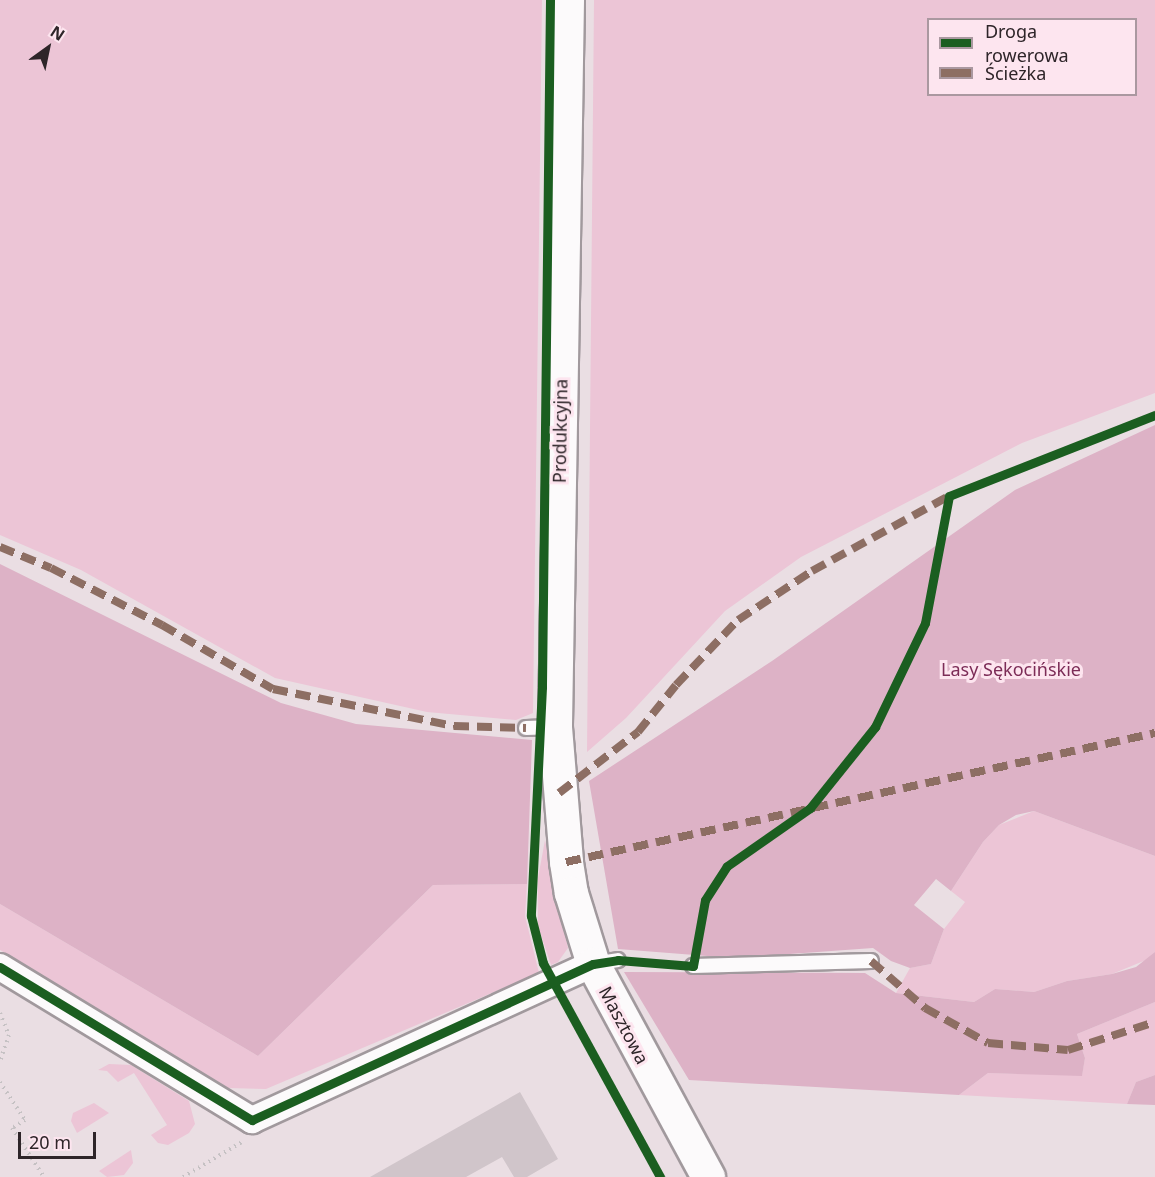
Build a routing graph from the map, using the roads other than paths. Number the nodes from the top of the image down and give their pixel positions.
1 (567, 0) edge
2 (566, 862) joint
3 (871, 961) dead end
4 (605, 962) junction
5 (693, 966) dead end
6 (0, 967) edge
7 (708, 1177) edge

1 - 2 street, Produkcyjna
2 - 4 street, Masztowa
3 - 5 lane
4 - 6 street
4 - 7 street, Masztowa

